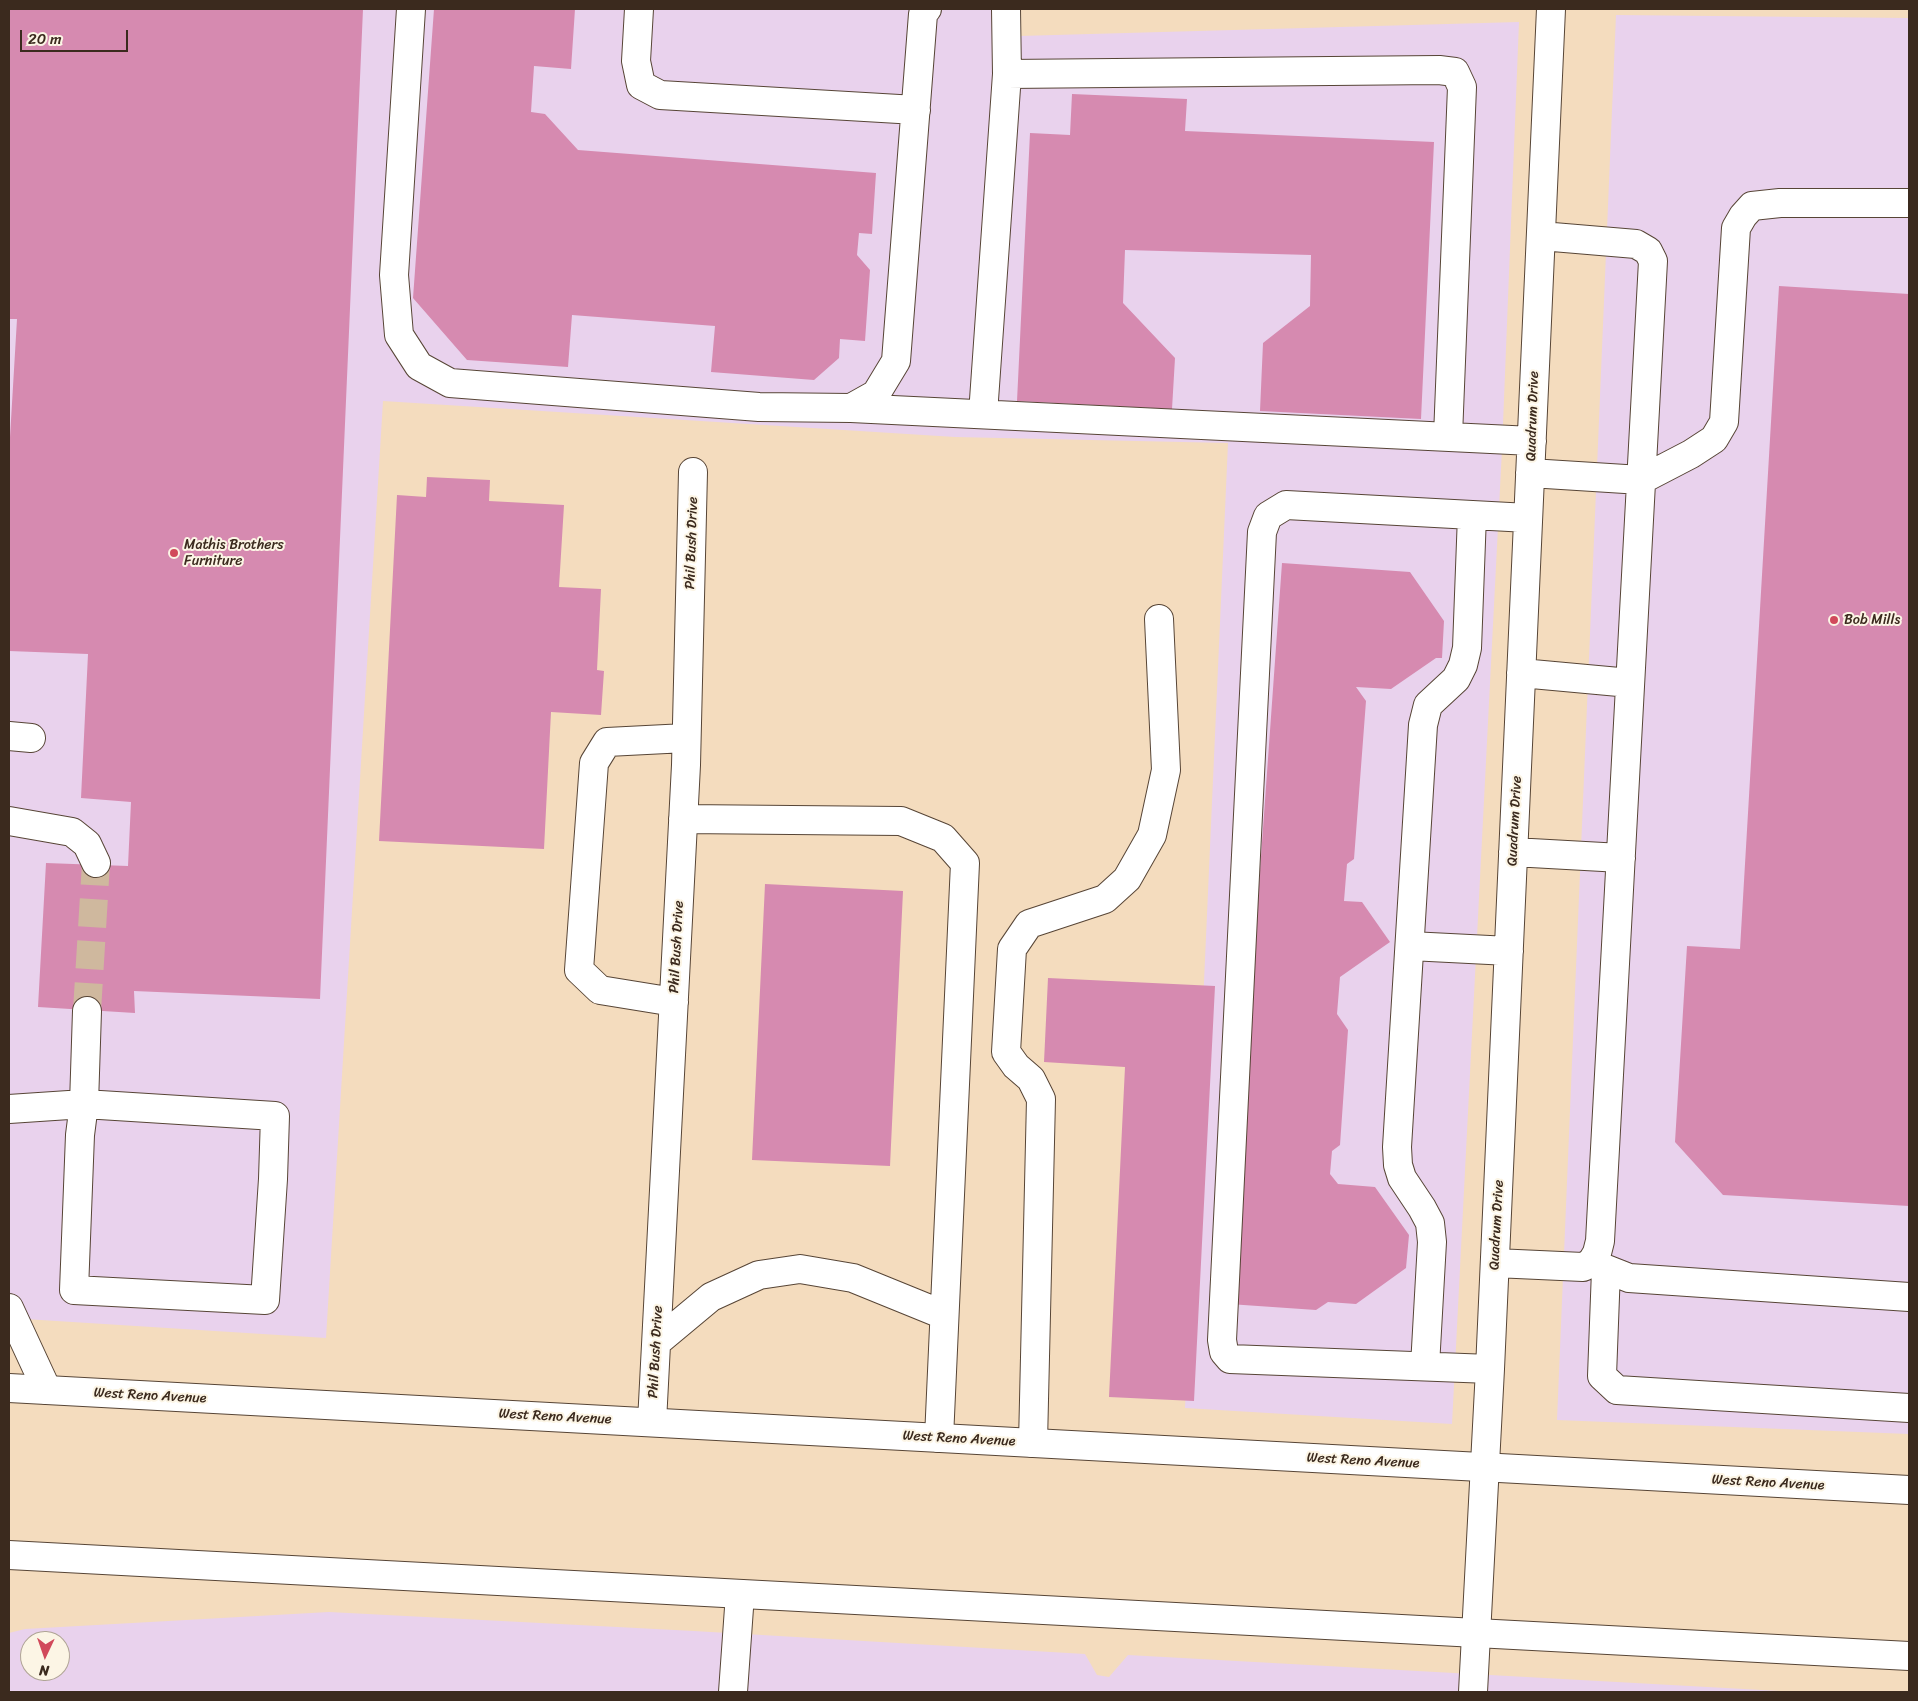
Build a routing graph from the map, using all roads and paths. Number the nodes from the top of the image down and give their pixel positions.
1 (411, 9) edge
2 (639, 9) edge
3 (927, 9) edge
4 (1006, 9) edge
5 (1551, 9) edge
6 (1006, 74) junction
7 (916, 110) junction
8 (1909, 203) edge
9 (1541, 236) junction
10 (851, 408) junction
11 (983, 414) junction
12 (1448, 436) junction
13 (1532, 441) junction
14 (693, 472) dead end
15 (1530, 473) junction
16 (1641, 480) junction
17 (1472, 515) junction
18 (1528, 518) junction
19 (1159, 619) dead end
20 (1521, 673) junction
21 (1630, 683) junction
22 (686, 738) junction
23 (683, 819) junction
24 (9, 821) edge
25 (1514, 852) junction
26 (1621, 858) junction
27 (96, 864) tunnel mouth
28 (1410, 946) junction
29 (1509, 951) junction
30 (674, 1002) junction
31 (87, 1011) tunnel mouth
32 (84, 1104) junction
33 (9, 1109) edge
34 (1495, 1264) junction
35 (1599, 1266) junction
36 (1909, 1297) edge
37 (9, 1308) edge
38 (944, 1315) junction
39 (657, 1342) junction
40 (1425, 1366) junction
41 (1490, 1369) junction
42 (9, 1388) edge
43 (47, 1390) junction
44 (1909, 1408) edge
45 (652, 1422) junction
46 (939, 1438) junction
47 (1033, 1443) junction
48 (1486, 1467) junction
49 (1909, 1490) edge
50 (9, 1555) edge
51 (740, 1594) junction
52 (1476, 1633) junction
53 (1909, 1656) edge
54 (733, 1692) edge
55 (1472, 1692) edge

1 - 10 main road
2 - 7 main road
3 - 7 main road
4 - 6 main road
5 - 9 main road, Quadrum Drive
6 - 11 main road
6 - 12 main road
7 - 10 main road
8 - 16 main road
9 - 13 main road, Quadrum Drive
9 - 16 main road
10 - 11 main road
11 - 12 main road
12 - 13 main road
13 - 15 main road, Quadrum Drive
14 - 22 main road, Phil Bush Drive
15 - 16 main road
15 - 18 main road, Quadrum Drive
16 - 21 main road
17 - 18 main road
17 - 28 main road
17 - 40 main road
18 - 20 main road, Quadrum Drive
19 - 47 main road
20 - 21 main road
20 - 25 main road, Quadrum Drive
21 - 26 main road
22 - 23 main road, Phil Bush Drive
22 - 30 main road
23 - 30 main road, Phil Bush Drive
23 - 38 main road
24 - 27 main road
25 - 26 main road
25 - 29 main road, Quadrum Drive
26 - 35 main road
28 - 29 main road
28 - 40 main road
29 - 34 main road, Quadrum Drive
30 - 39 main road, Phil Bush Drive
31 - 32 main road
32 - 32 main road
32 - 33 main road
34 - 35 main road
34 - 41 main road, Quadrum Drive
35 - 36 main road
35 - 44 main road
37 - 43 main road
38 - 39 main road
38 - 46 main road
39 - 45 main road, Phil Bush Drive
40 - 41 main road
41 - 48 main road, Quadrum Drive
42 - 43 main road, West Reno Avenue
43 - 45 main road, West Reno Avenue
45 - 46 main road, West Reno Avenue
46 - 47 main road, West Reno Avenue
47 - 48 main road, West Reno Avenue
48 - 49 main road, West Reno Avenue
48 - 52 main road, Quadrum Drive
50 - 51 main road
51 - 52 main road
51 - 54 main road
52 - 53 main road
52 - 55 main road, Quadrum Drive

